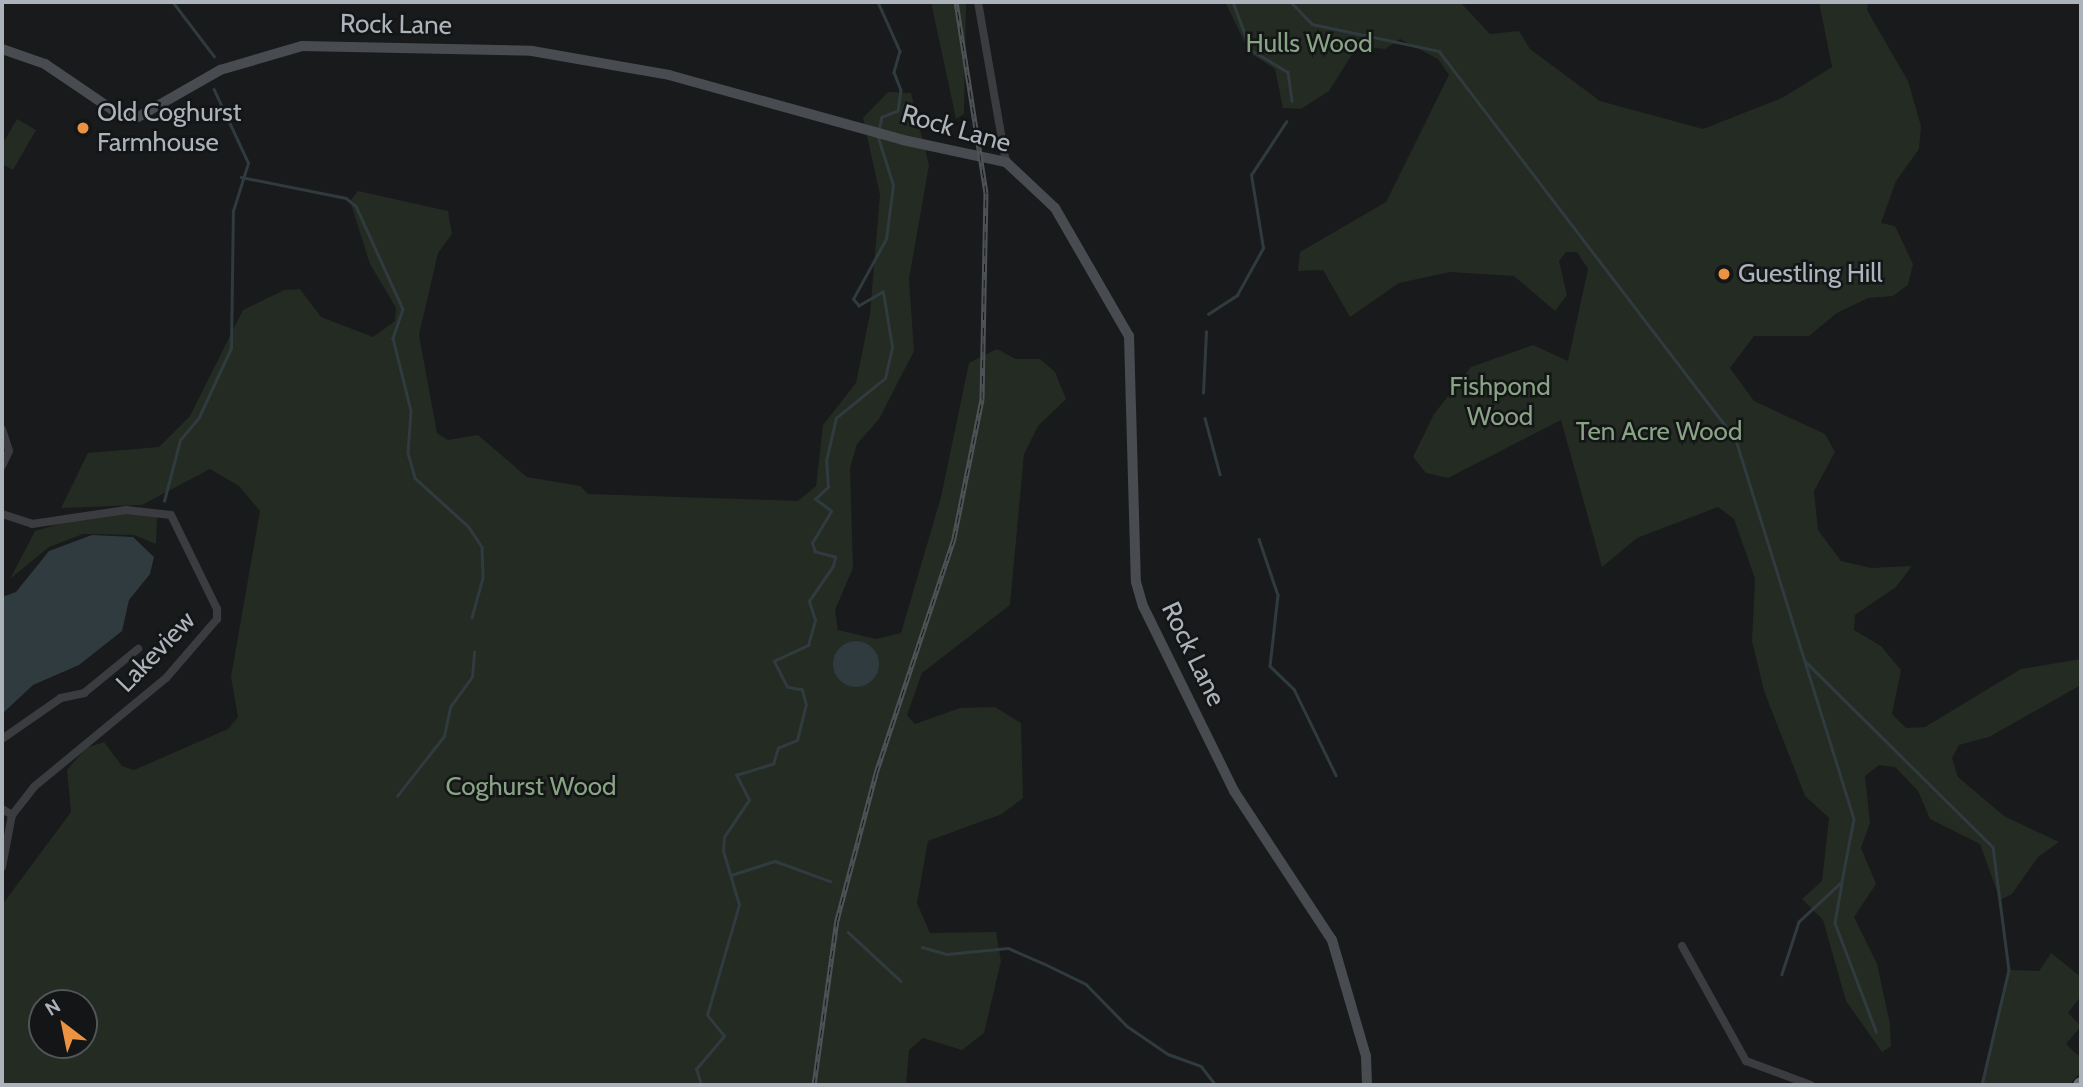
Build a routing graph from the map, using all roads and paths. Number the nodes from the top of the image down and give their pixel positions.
1 (978, 2) edge
2 (2, 49) edge
3 (1006, 162) junction
4 (2, 429) edge
5 (2, 466) edge
6 (2, 514) edge
7 (138, 649) dead end
8 (2, 739) edge
9 (2, 809) edge
10 (12, 815) junction
11 (2, 867) edge
12 (1682, 946) dead end
13 (1367, 1085) edge
14 (1811, 1085) edge

1 - 3 street
2 - 3 street, Rock Lane
3 - 13 street, Rock Lane
4 - 5 street
6 - 10 street, Lakeview
7 - 8 street
9 - 10 street
10 - 11 street
12 - 14 street

